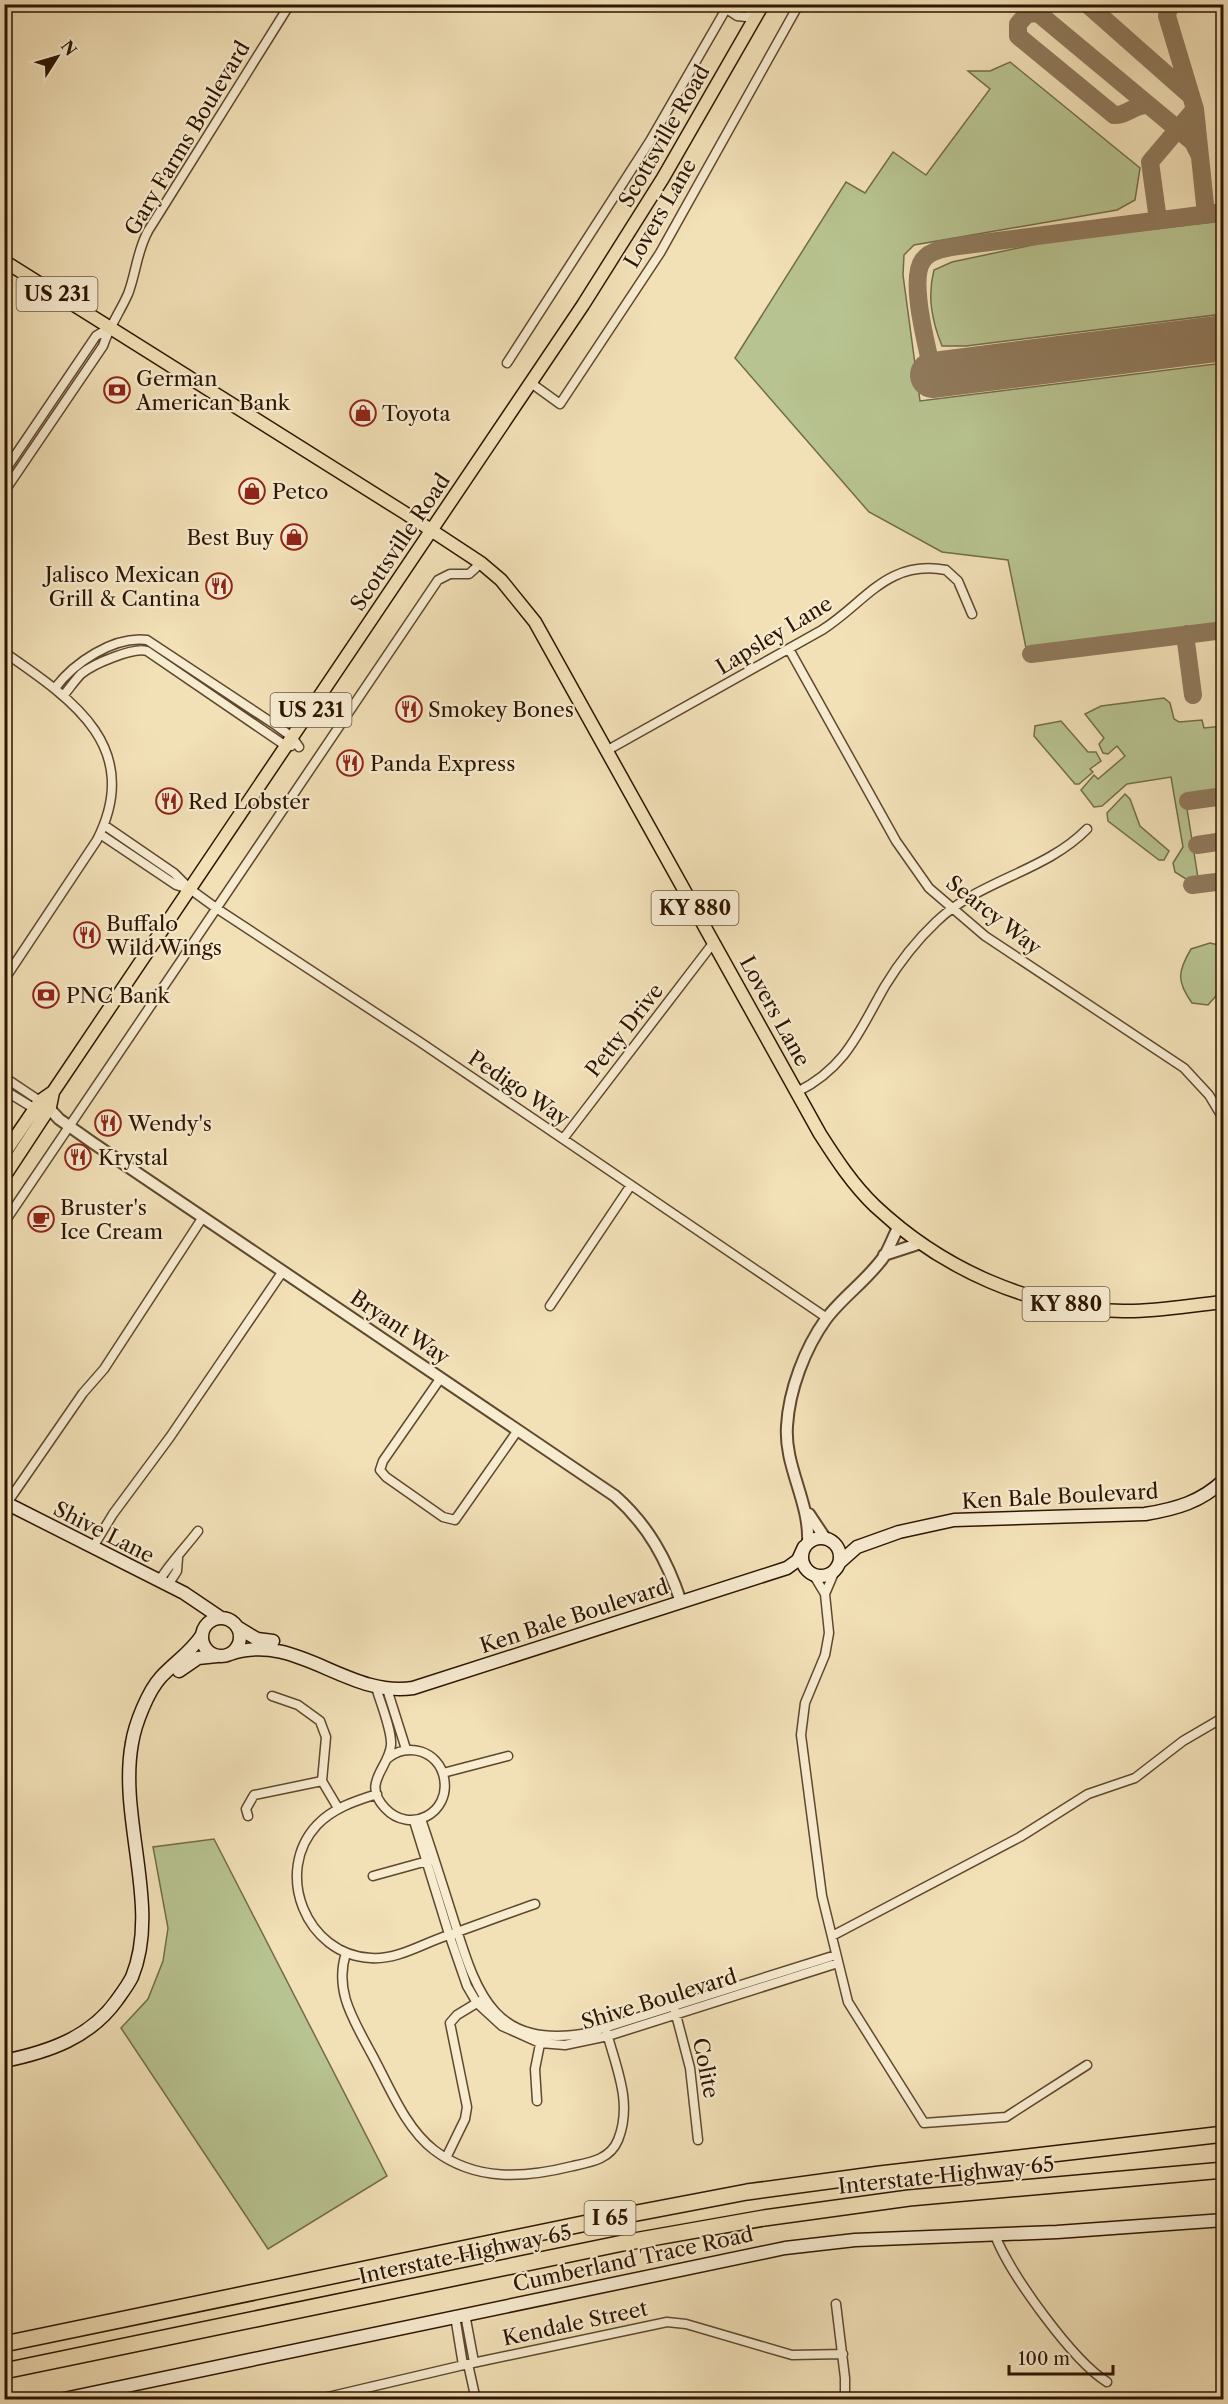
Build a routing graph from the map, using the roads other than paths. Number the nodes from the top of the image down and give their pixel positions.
1 (290, 4) edge
2 (744, 4) edge
3 (763, 4) edge
4 (799, 4) edge
5 (723, 7) edge
6 (755, 18) junction
7 (4, 261) edge
8 (109, 327) junction
9 (507, 363) dead end
10 (531, 383) junction
11 (4, 472) edge
12 (4, 492) edge
13 (431, 530) junction
14 (481, 563) junction
15 (972, 614) dead end
16 (789, 649) junction
17 (4, 652) edge
18 (55, 688) junction
19 (63, 696) junction
20 (289, 741) junction
21 (606, 751) junction
22 (104, 825) junction
23 (1087, 829) dead end
24 (100, 834) junction
25 (190, 889) junction
26 (216, 908) junction
27 (952, 910) junction
28 (714, 942) junction
29 (4, 980) edge
30 (4, 1077) edge
31 (4, 1090) edge
32 (797, 1092) junction
33 (43, 1108) junction
34 (1224, 1120) edge
35 (70, 1127) junction
36 (562, 1139) junction
37 (4, 1154) edge
38 (4, 1177) edge
39 (631, 1185) junction
40 (203, 1217) junction
41 (4, 1223) edge
42 (899, 1226) junction
43 (921, 1243) junction
44 (884, 1255) junction
45 (283, 1271) junction
46 (1224, 1302) edge
47 (550, 1306) dead end
48 (827, 1318) junction
49 (440, 1379) junction
50 (518, 1430) junction
51 (1224, 1480) edge
52 (802, 1500) junction
53 (6, 1503) edge
54 (198, 1531) dead end
55 (828, 1539) junction
56 (806, 1545) junction
57 (93, 1547) junction
58 (857, 1547) junction
59 (838, 1566) junction
60 (787, 1568) junction
61 (810, 1573) junction
62 (164, 1583) junction
63 (825, 1594) junction
64 (187, 1596) junction
65 (681, 1602) junction
66 (221, 1618) junction
67 (237, 1627) junction
68 (203, 1633) junction
69 (225, 1655) junction
70 (378, 1687) junction
71 (152, 1693) junction
72 (272, 1696) dead end
73 (1224, 1717) edge
74 (406, 1749) junction
75 (508, 1756) dead end
76 (387, 1759) junction
77 (443, 1773) junction
78 (322, 1781) junction
79 (377, 1794) junction
80 (338, 1808) junction
81 (248, 1816) dead end
82 (418, 1820) junction
83 (431, 1860) junction
84 (373, 1876) dead end
85 (535, 1904) dead end
86 (453, 1933) junction
87 (832, 1936) junction
88 (346, 1953) junction
89 (837, 1959) junction
90 (480, 2002) junction
91 (674, 2004) junction
92 (676, 2014) junction
93 (607, 2032) junction
94 (541, 2039) junction
95 (4, 2061) edge
96 (1087, 2065) dead end
97 (537, 2101) dead end
98 (1224, 2134) edge
99 (698, 2140) dead end
100 (446, 2158) junction
101 (1224, 2170) edge
102 (1224, 2220) edge
103 (995, 2235) junction
104 (836, 2304) dead end
105 (460, 2315) junction
106 (4, 2344) edge
107 (843, 2354) junction
108 (468, 2364) junction
109 (4, 2371) edge
110 (1107, 2382) dead end
111 (1224, 2395) edge
112 (59, 2400) edge
113 (315, 2400) edge
114 (476, 2400) edge
115 (845, 2400) edge
116 (1212, 2400) edge

1 - 8 street, Gary Farms Boulevard
2 - 6 street
3 - 6 main road, Scottsville Road
4 - 10 street, Lovers Lane
5 - 6 street
5 - 9 street
6 - 10 main road, Scottsville Road
7 - 8 main road, US 231
8 - 11 street
8 - 12 street
8 - 13 main road, US 231
10 - 13 main road, Scottsville Road
13 - 14 main road, Lovers Lane / KY 880
13 - 20 main road, Scottsville Road / US 231
14 - 21 main road, Lovers Lane / KY 880
14 - 26 street
15 - 16 street, Lapsley Lane
16 - 21 street, Lapsley Lane
16 - 27 street, Searcy Way
17 - 18 street
18 - 19 street
18 - 20 street
19 - 20 street
19 - 22 street
20 - 25 main road, Scottsville Road / US 231
21 - 28 main road, Lovers Lane / KY 880
22 - 24 street
22 - 25 street
23 - 27 street
24 - 25 street
24 - 29 street
25 - 26 street, Pedigo Way
25 - 33 main road, Scottsville Road / US 231
26 - 35 street
26 - 36 street, Pedigo Way
27 - 32 street
27 - 34 street, Searcy Way
28 - 32 main road, Lovers Lane / KY 880
28 - 36 street, Petty Drive
30 - 33 street, Bryant Way
31 - 33 street, Bryant Way
32 - 42 main road, Lovers Lane / KY 880
33 - 35 street, Bryant Way
33 - 37 main road, Scottsville Road / US 231
33 - 38 main road, Scottsville Road / US 231
35 - 40 street, Bryant Way
35 - 41 street
36 - 39 street, Pedigo Way
39 - 47 street
39 - 48 street, Pedigo Way
40 - 45 street, Bryant Way
40 - 53 street
42 - 43 main road, Lovers Lane / KY 880
42 - 44 street
43 - 44 street
43 - 46 main road, Lovers Lane / KY 880
44 - 48 street
45 - 49 street, Bryant Way
45 - 57 street
48 - 52 street
49 - 50 street, Bryant Way
49 - 50 street
50 - 65 street, Bryant Way
51 - 58 main road, Ken Bale Boulevard
52 - 55 street
52 - 56 street
53 - 57 main road, Shive Lane
54 - 62 street
55 - 56 main road
55 - 58 main road
55 - 59 main road
56 - 60 main road
56 - 61 main road
57 - 62 main road, Shive Lane
58 - 59 main road, Ken Bale Boulevard
59 - 61 main road, Ken Bale Boulevard
59 - 63 street
60 - 61 main road, Ken Bale Boulevard
60 - 65 main road, Ken Bale Boulevard
61 - 63 street
62 - 64 main road, Shive Lane
63 - 87 street
64 - 66 main road, Shive Lane
64 - 68 main road
65 - 70 main road, Ken Bale Boulevard
66 - 67 main road
66 - 68 main road
67 - 69 main road
67 - 70 main road
68 - 69 main road
68 - 71 main road, Ken Bale Boulevard
69 - 70 main road, Ken Bale Boulevard
69 - 71 main road, Ken Bale Boulevard
70 - 74 street
70 - 76 street
71 - 95 main road, Ken Bale Boulevard
72 - 78 street
73 - 87 street
74 - 76 street
74 - 77 street
75 - 77 street
76 - 79 street
77 - 82 street
78 - 80 street
78 - 81 street
79 - 80 street
79 - 82 street
80 - 88 street
82 - 83 street, Shive Boulevard
83 - 84 street
83 - 86 street, Shive Boulevard
85 - 86 street
86 - 88 street
86 - 90 street, Shive Boulevard
87 - 89 street
88 - 100 street
89 - 91 street, Shive Boulevard
89 - 92 street, Shive Boulevard
89 - 96 street
90 - 94 street, Shive Boulevard
90 - 100 street
91 - 92 street, Colite
91 - 93 street, Shive Boulevard
92 - 93 street, Shive Boulevard
92 - 99 street, Colite
93 - 94 street, Shive Boulevard
93 - 100 street
94 - 97 street
98 - 106 highway, I 65
101 - 109 highway, Interstate Highway 65 / I 65
102 - 103 main road, Cumberland Trace Road
103 - 105 main road, Cumberland Trace Road
103 - 110 street
104 - 107 street
105 - 108 street
105 - 112 main road, Cumberland Trace Road
107 - 108 street, Kendale Street
107 - 115 street
108 - 113 street, Kendale Street
108 - 114 street
111 - 116 street

